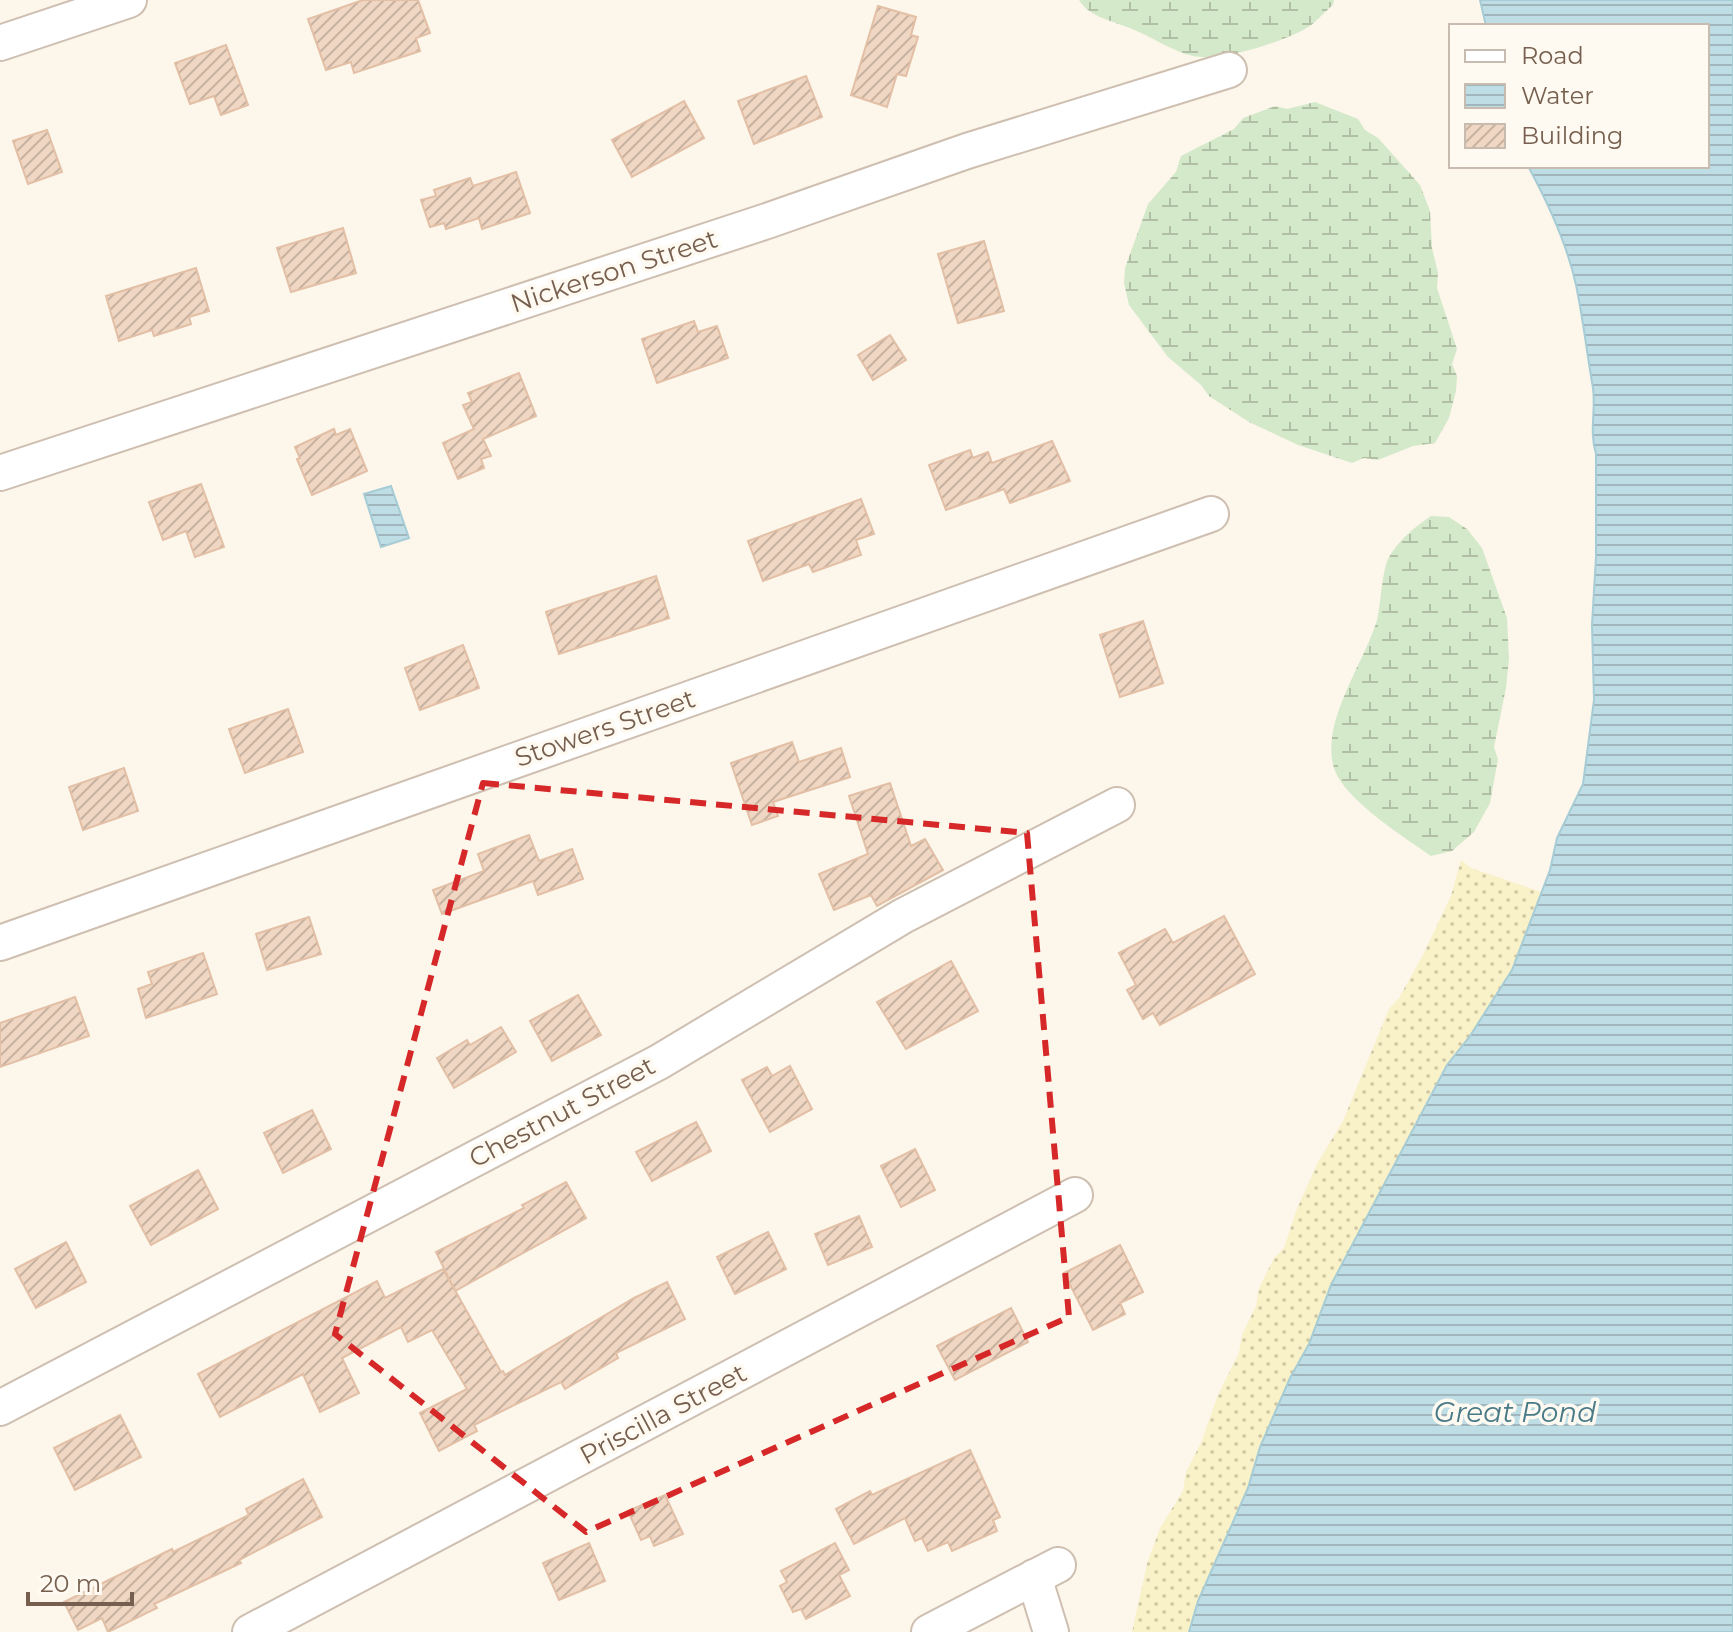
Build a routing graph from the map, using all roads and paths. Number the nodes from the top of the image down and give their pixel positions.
1 (129, 0) edge
2 (0, 43) edge
3 (1229, 70) dead end
4 (0, 473) edge
5 (1211, 514) dead end
6 (1117, 805) dead end
7 (0, 943) edge
8 (1075, 1195) dead end
9 (0, 1408) edge
10 (250, 1632) edge
11 (929, 1632) edge
12 (1051, 1632) edge

1 - 2 street
3 - 4 street, Nickerson Street
5 - 7 street, Stowers Street
6 - 9 street, Chestnut Street
8 - 10 street, Priscilla Street
11 - 12 street

